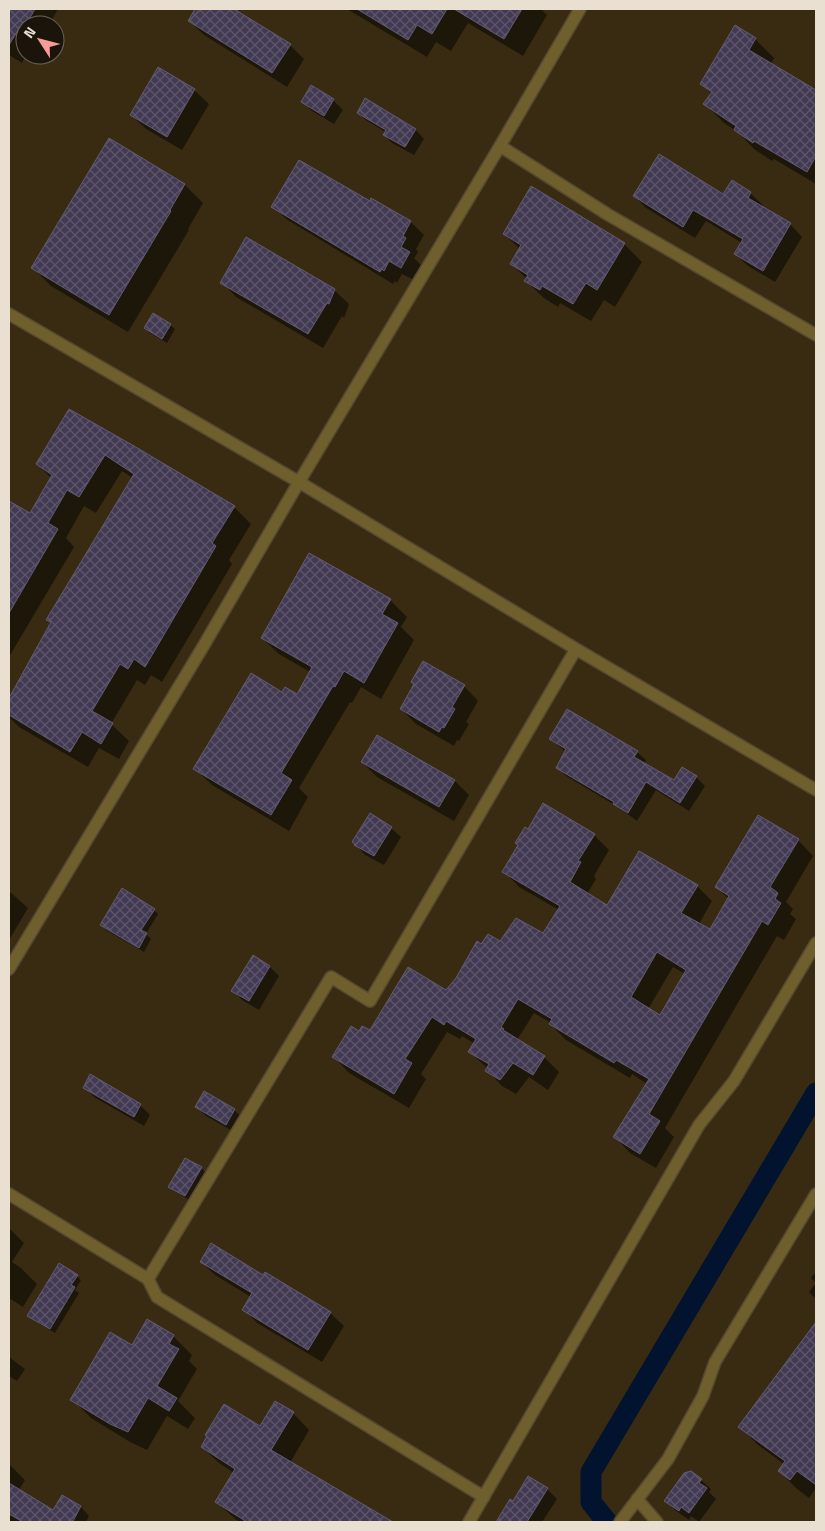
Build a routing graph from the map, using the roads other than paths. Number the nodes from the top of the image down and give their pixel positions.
1 (580, 9) edge
2 (500, 146) junction
3 (9, 314) edge
4 (816, 335) edge
5 (299, 482) junction
6 (576, 649) junction
7 (816, 790) edge
8 (816, 943) edge
9 (9, 969) edge
10 (9, 1194) edge
11 (816, 1194) edge
12 (148, 1279) junction
13 (484, 1496) junction
14 (637, 1499) junction
15 (624, 1518) edge
16 (469, 1522) edge
17 (657, 1522) edge

1 - 2 lane
2 - 4 lane
2 - 5 lane
3 - 5 lane
5 - 6 lane
5 - 9 lane
6 - 7 lane
6 - 12 lane
8 - 13 lane
10 - 12 lane
11 - 14 lane
12 - 13 lane
13 - 16 lane
14 - 15 lane
14 - 17 lane

